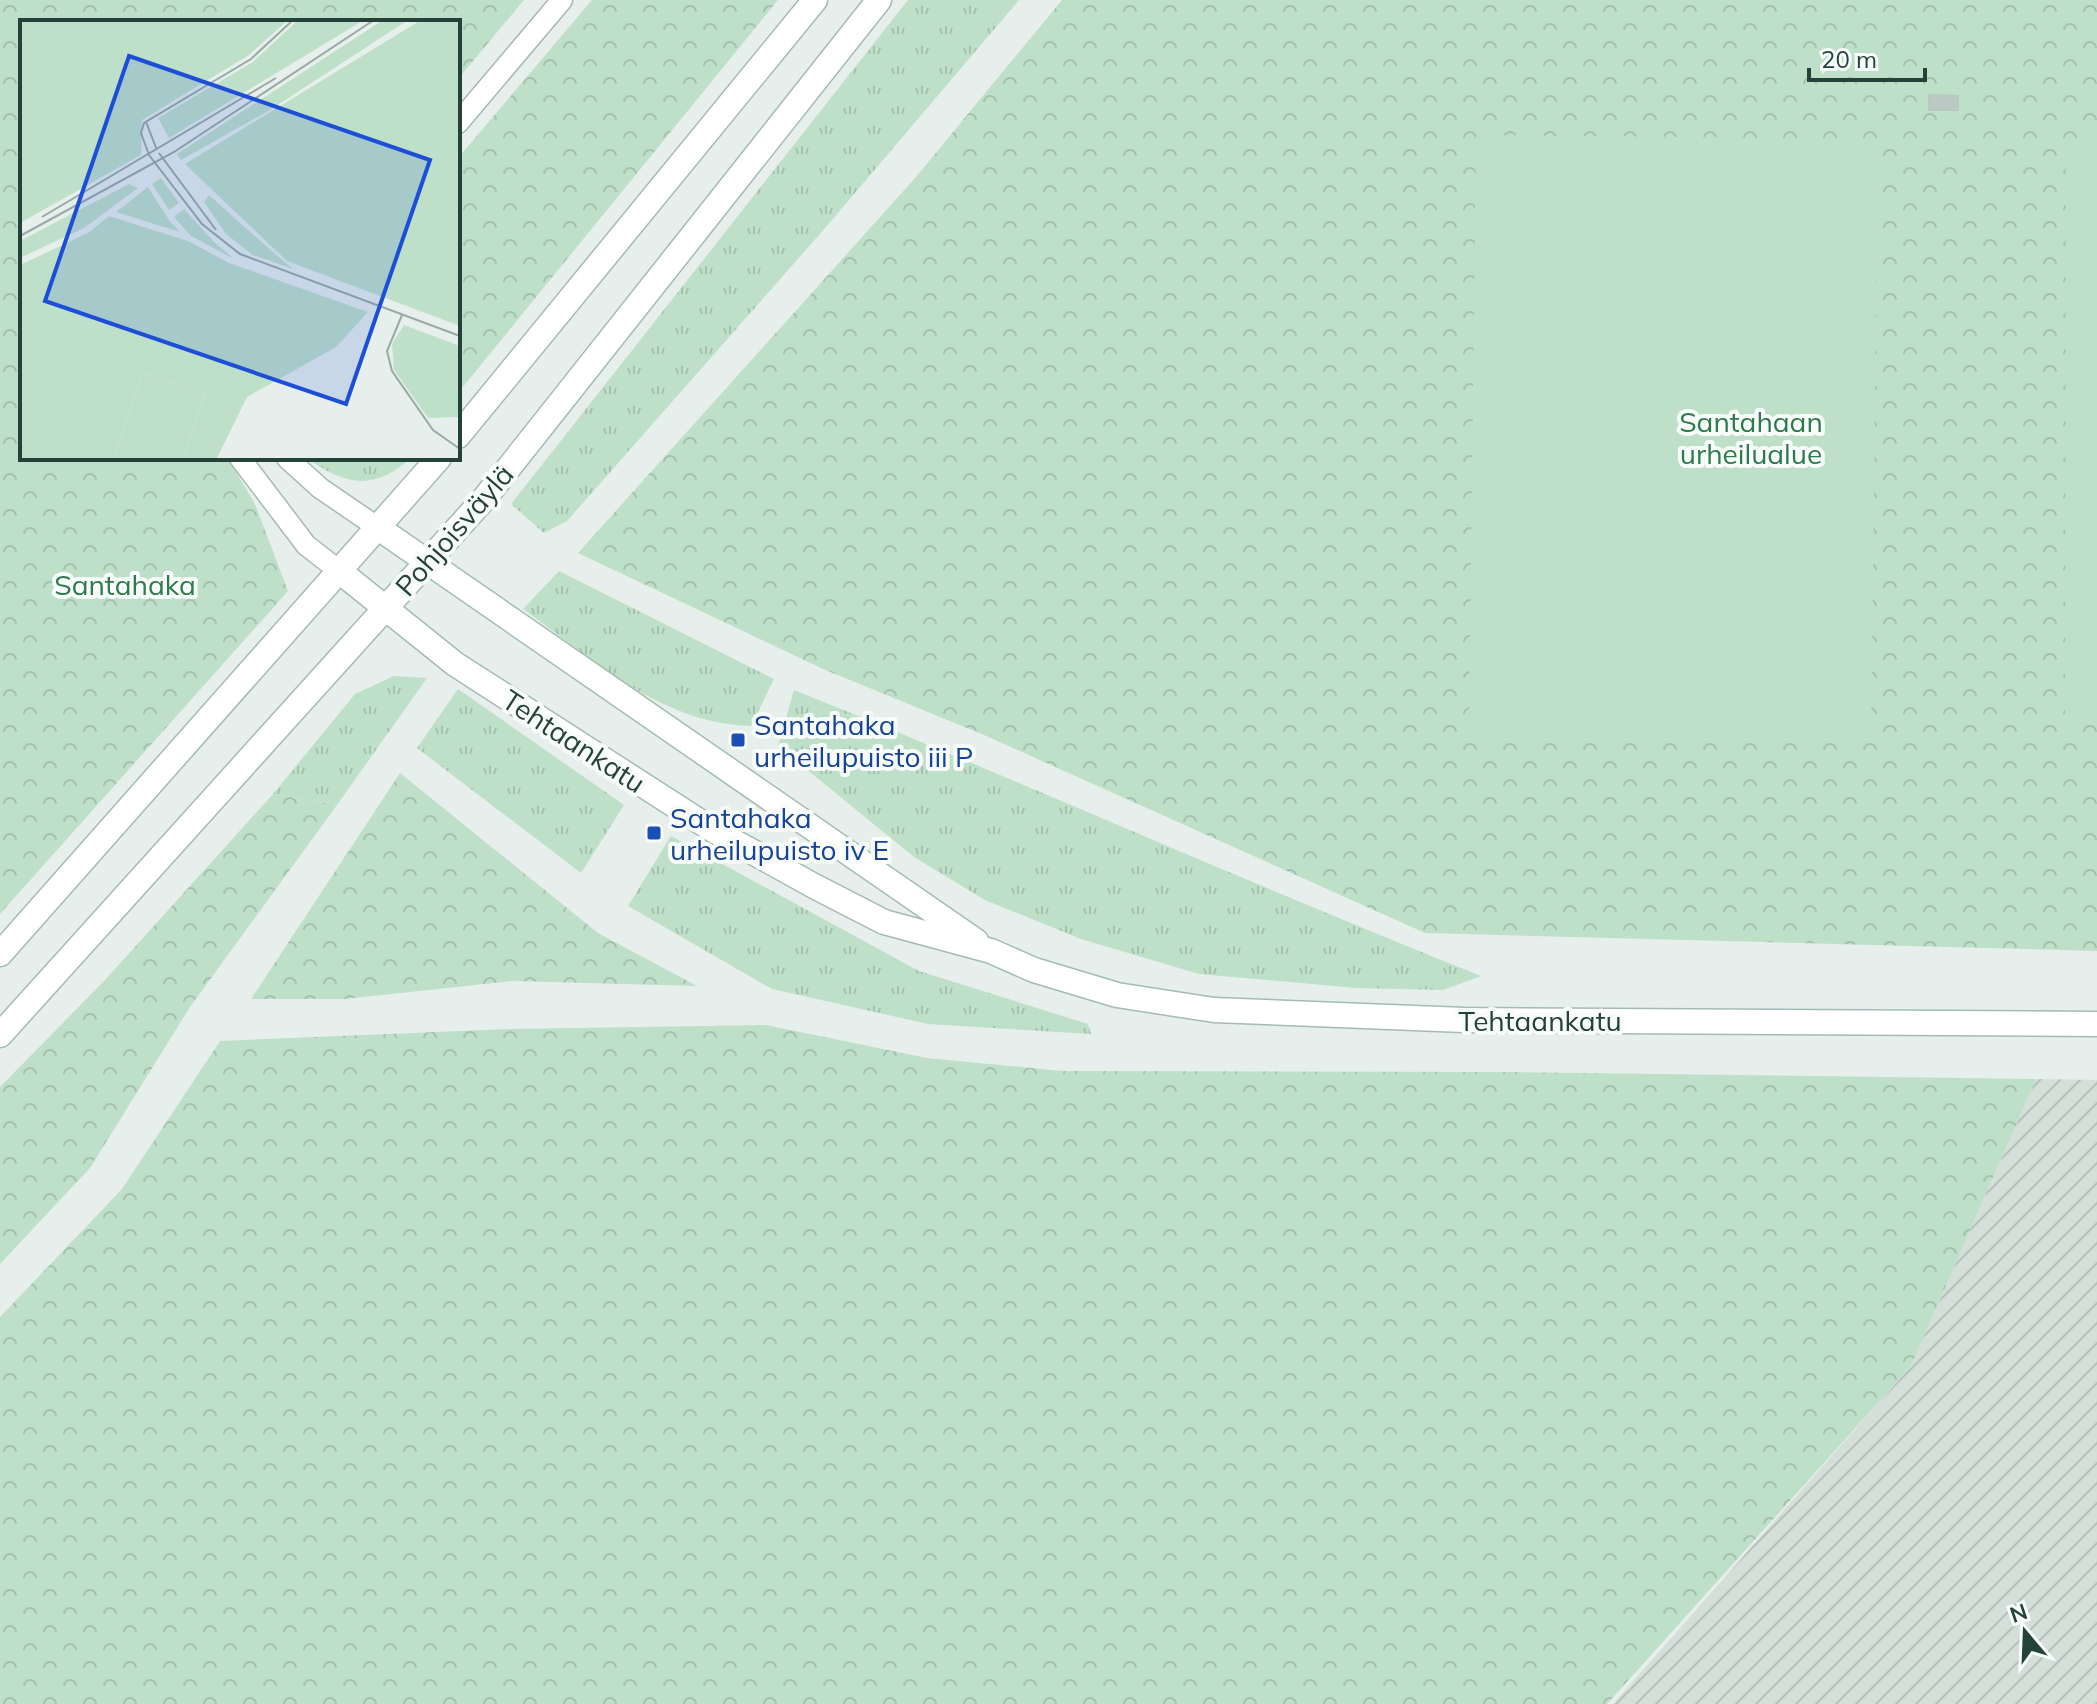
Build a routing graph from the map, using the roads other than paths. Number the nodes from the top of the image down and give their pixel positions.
1 (562, 0) edge
2 (815, 0) edge
3 (879, 0) edge
4 (460, 121) edge
5 (460, 434) edge
6 (242, 460) edge
7 (289, 460) edge
8 (437, 460) edge
9 (377, 527) junction
10 (428, 562) junction
11 (338, 570) junction
12 (386, 608) junction
13 (991, 951) junction
14 (0, 954) edge
15 (2097, 1024) edge
16 (0, 1035) edge

1 - 4 lane
2 - 5 main road, Pohjoisväylä
3 - 10 main road, Pohjoisväylä
6 - 11 lane
7 - 9 lane
8 - 9 main road, Pohjoisväylä
9 - 10 main road, Tehtaankatu
9 - 11 main road, Pohjoisväylä
10 - 12 main road, Pohjoisväylä
10 - 13 main road, Tehtaankatu
11 - 12 main road, Tehtaankatu
11 - 14 main road, Pohjoisväylä
12 - 13 main road, Tehtaankatu
12 - 16 main road, Pohjoisväylä
13 - 15 main road, Tehtaankatu

